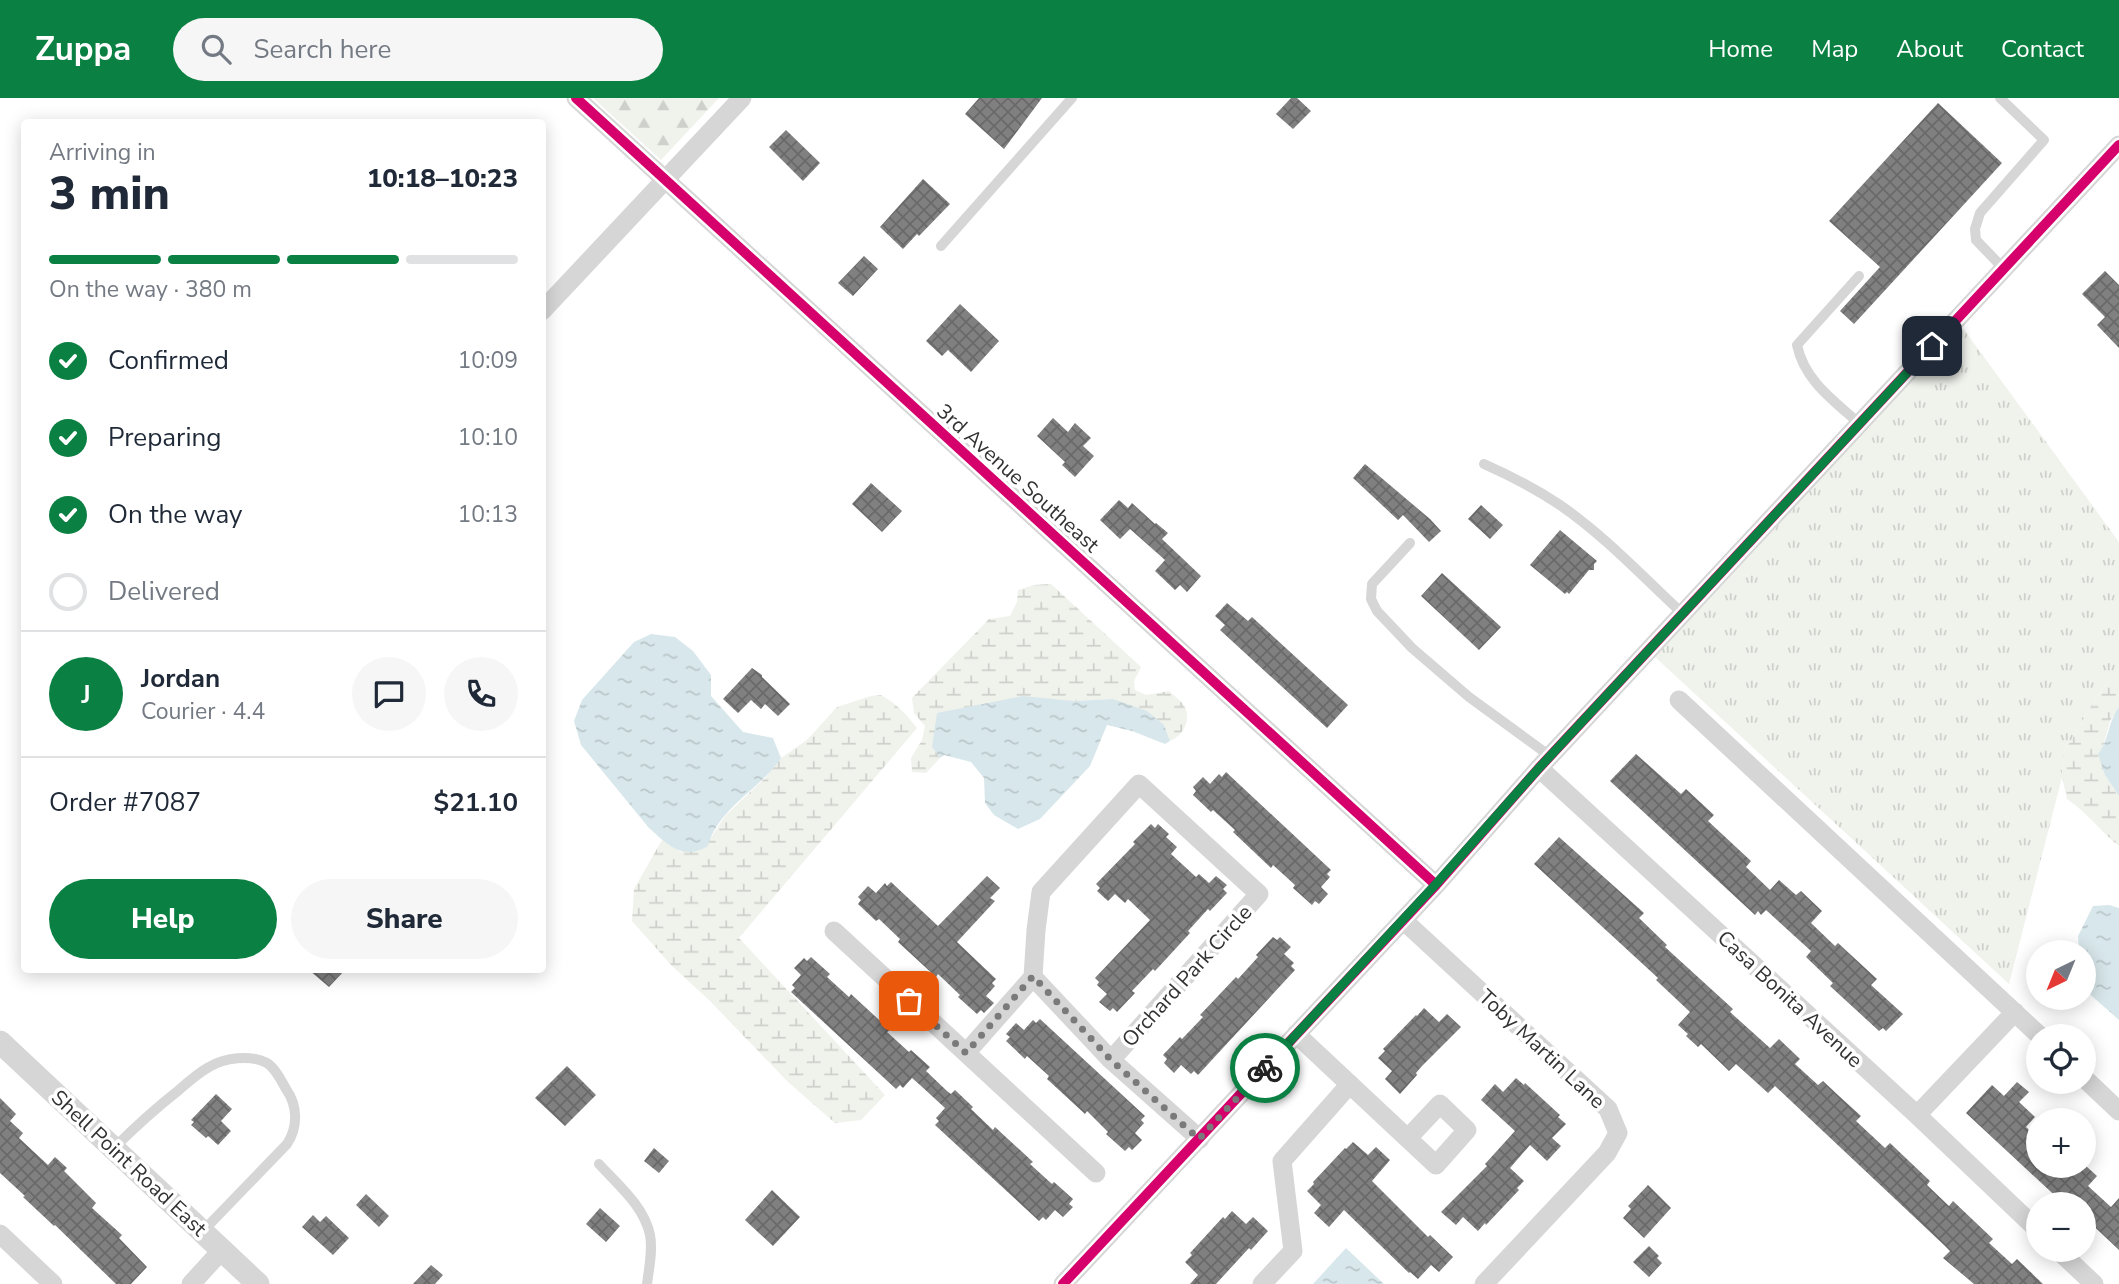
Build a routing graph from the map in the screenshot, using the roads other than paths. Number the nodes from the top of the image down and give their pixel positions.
1 (576, 98) edge
2 (742, 98) edge
3 (1072, 98) edge
4 (2000, 98) edge
5 (2119, 145) edge
6 (664, 181) junction
7 (941, 246) dead end
8 (2004, 269) junction
9 (1859, 276) dead end
10 (546, 307) edge
11 (1860, 424) junction
12 (1484, 464) dead end
13 (1410, 543) dead end
14 (1683, 614) junction
15 (1679, 700) dead end
16 (1544, 762) junction
17 (1436, 884) junction
18 (1403, 919) junction
19 (834, 931) dead end
20 (1033, 976) junction
21 (2015, 1012) junction
22 (2028, 1024) edge
23 (1296, 1034) junction
24 (0, 1042) edge
25 (966, 1053) junction
26 (1111, 1060) junction
27 (1350, 1084) junction
28 (2096, 1089) edge
29 (2119, 1111) edge
30 (1917, 1115) junction
31 (1408, 1138) junction
32 (1199, 1139) junction
33 (113, 1148) junction
34 (599, 1164) dead end
35 (1096, 1173) dead end
36 (2026, 1219) edge
37 (203, 1232) junction
38 (0, 1234) edge
39 (222, 1250) junction
40 (2071, 1262) edge
41 (1071, 1281) edge
42 (53, 1284) edge
43 (191, 1284) edge
44 (258, 1284) edge
45 (647, 1284) edge
46 (1262, 1284) edge
47 (1484, 1284) edge
48 (2094, 1284) edge

1 - 6 street, 3rd Avenue Southeast
2 - 6 street
3 - 7 lane
4 - 8 lane
5 - 8 street
6 - 10 street
6 - 17 street, 3rd Avenue Southeast
8 - 11 street
9 - 11 lane
11 - 14 street
12 - 14 lane
13 - 16 lane
14 - 16 street
15 - 21 street
16 - 17 street
16 - 30 street, Casa Bonita Avenue
17 - 18 street
18 - 23 street
18 - 47 street, Toby Martin Lane
19 - 25 street
20 - 25 street
20 - 26 street, Orchard Park Circle
20 - 26 street, Orchard Park Circle
21 - 22 street
21 - 30 street
23 - 27 street
23 - 32 street
24 - 33 street, Shell Point Road East
25 - 35 street
26 - 32 street, Orchard Park Circle
27 - 31 street
27 - 46 street
28 - 29 street
30 - 36 street, Casa Bonita Avenue
31 - 31 street
32 - 41 street
33 - 37 street, Shell Point Road East
33 - 37 lane
34 - 45 lane
37 - 39 street, Shell Point Road East
38 - 42 street
39 - 43 street
39 - 44 street, Shell Point Road East
40 - 48 street

